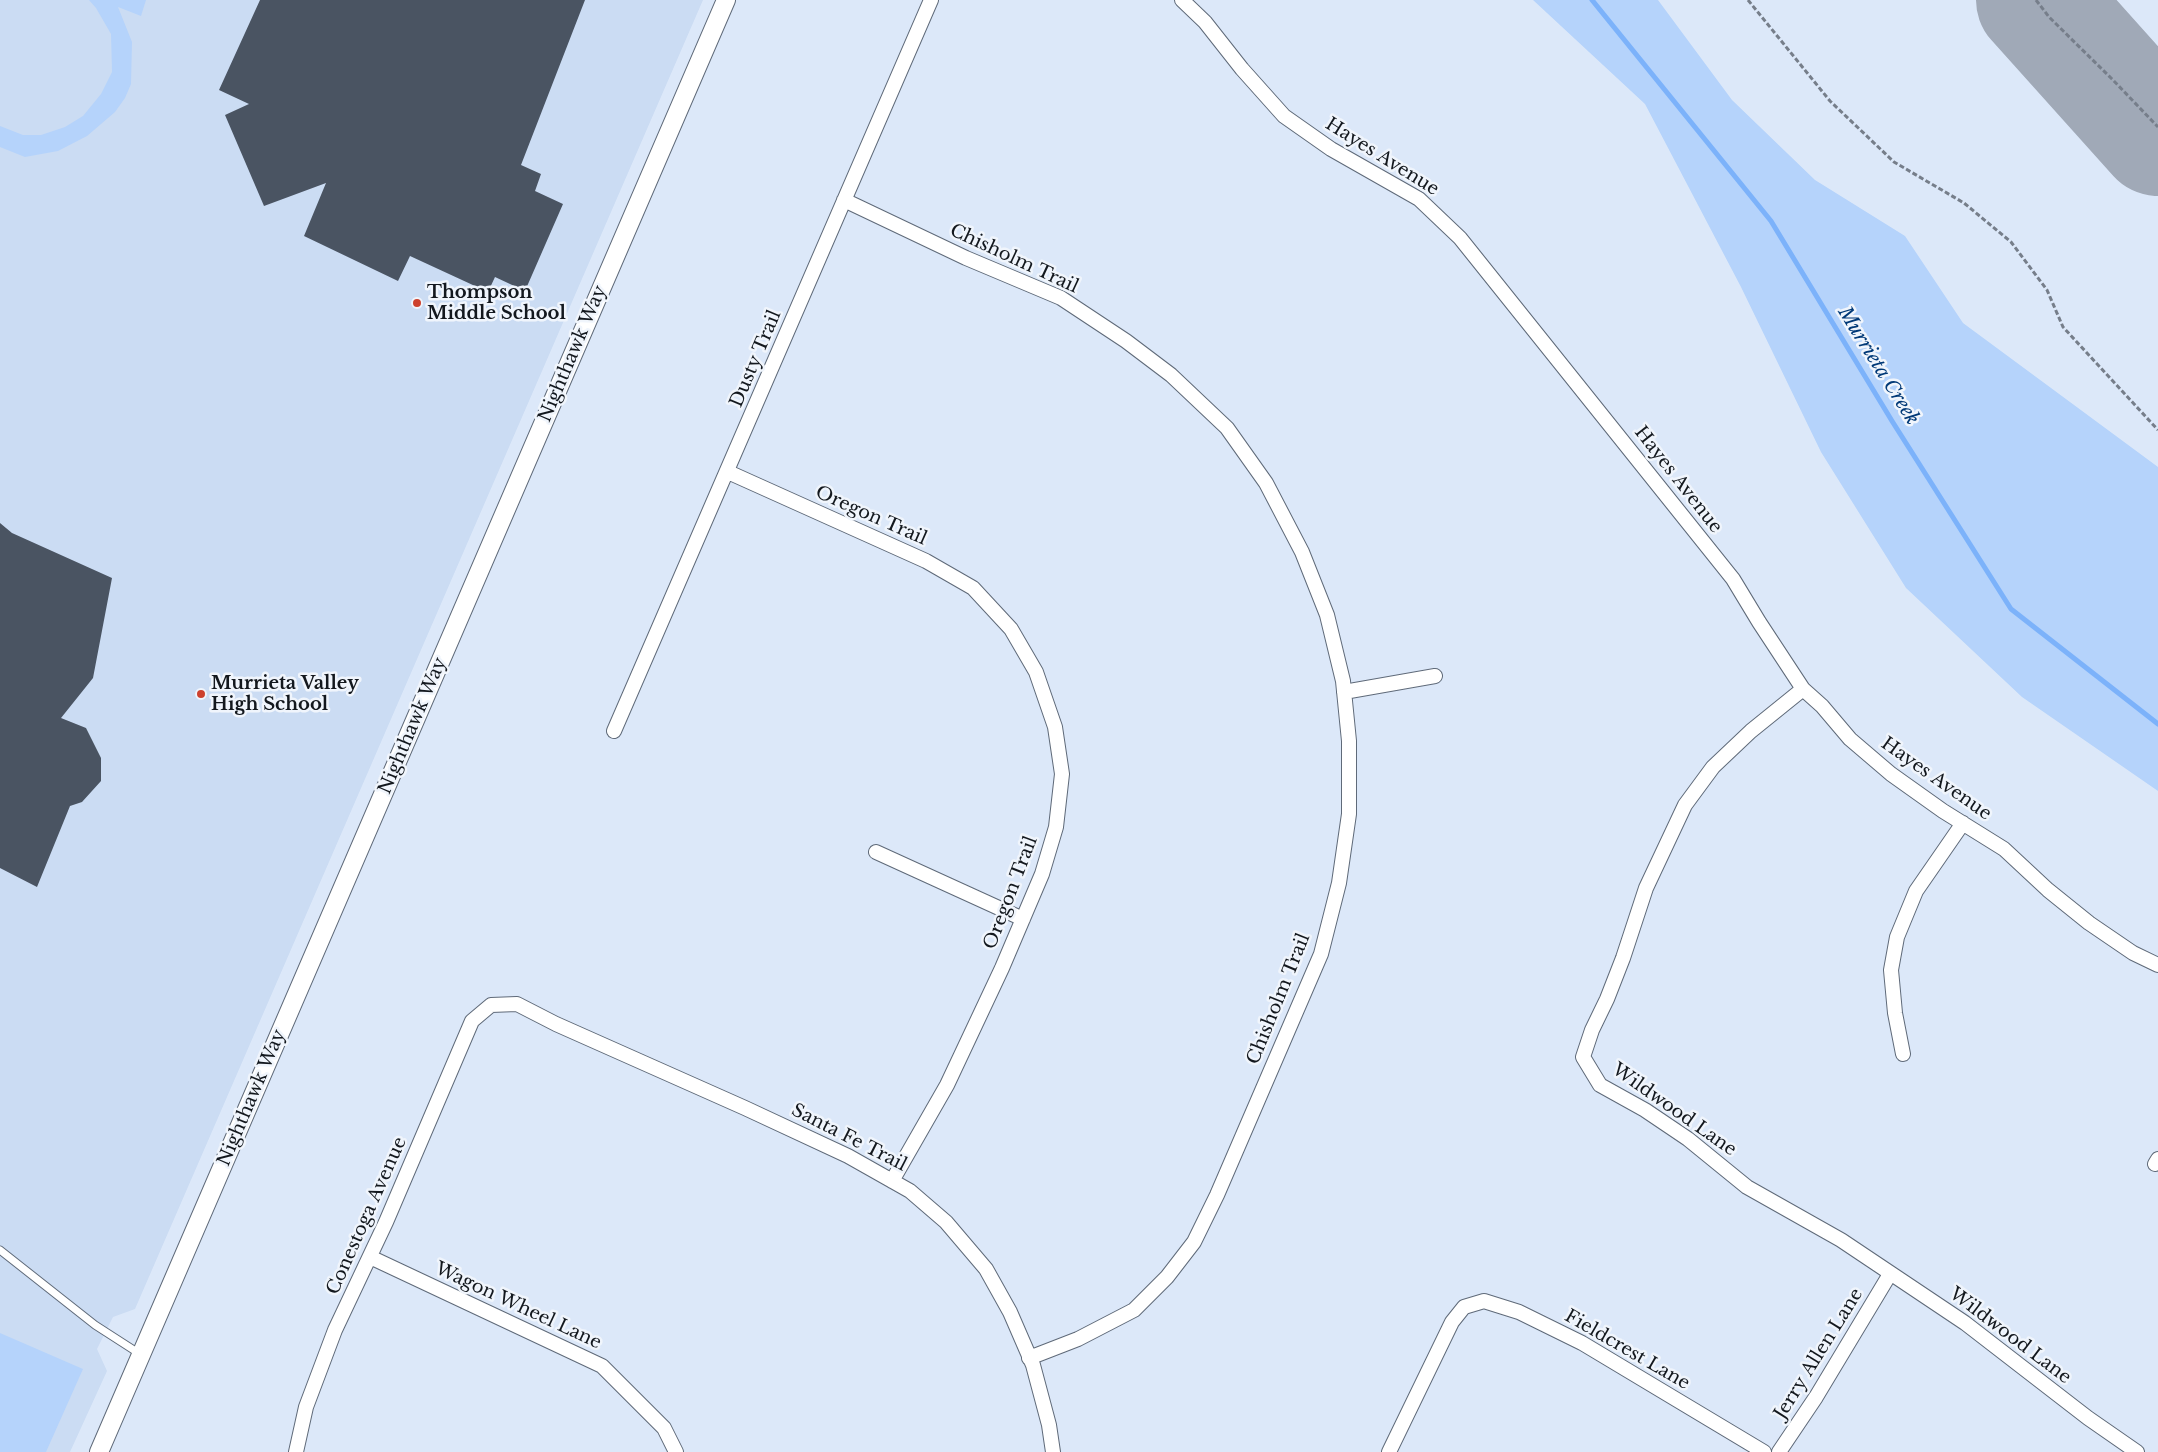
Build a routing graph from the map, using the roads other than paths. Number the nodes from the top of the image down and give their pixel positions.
1 (726, 0) edge
2 (931, 0) edge
3 (1182, 0) edge
4 (844, 200) junction
5 (728, 472) junction
6 (1435, 676) dead end
7 (1803, 689) junction
8 (1344, 692) junction
9 (614, 731) dead end
10 (1963, 823) junction
11 (876, 852) dead end
12 (1023, 919) junction
13 (2158, 965) edge
14 (491, 1005) joint
15 (1903, 1054) dead end
16 (892, 1181) junction
17 (0, 1250) edge
18 (370, 1257) junction
19 (1890, 1274) junction
20 (141, 1354) junction
21 (1029, 1358) junction
22 (99, 1452) edge
23 (296, 1452) edge
24 (676, 1452) edge
25 (1053, 1452) edge
26 (1389, 1452) edge
27 (1764, 1452) edge
28 (1779, 1452) edge
29 (2137, 1452) edge

1 - 20 street, Nighthawk Way
2 - 4 street, Dusty Trail
3 - 7 street, Hayes Avenue
4 - 5 street, Dusty Trail
4 - 8 street, Chisholm Trail
5 - 9 street, Dusty Trail
5 - 12 street, Oregon Trail
6 - 8 street
7 - 10 street, Hayes Avenue
7 - 19 street, Wildwood Lane
8 - 21 street, Chisholm Trail
10 - 13 street, Hayes Avenue
10 - 15 street
11 - 12 street
12 - 16 street, Oregon Trail
14 - 16 street, Santa Fe Trail
14 - 18 street, Conestoga Avenue
16 - 21 street, Santa Fe Trail
17 - 20 lane
18 - 23 street, Conestoga Avenue
18 - 24 street, Wagon Wheel Lane
19 - 28 street, Jerry Allen Lane
19 - 29 street, Wildwood Lane
20 - 22 street, Nighthawk Way
21 - 25 street, Santa Fe Trail
26 - 27 street, Fieldcrest Lane

